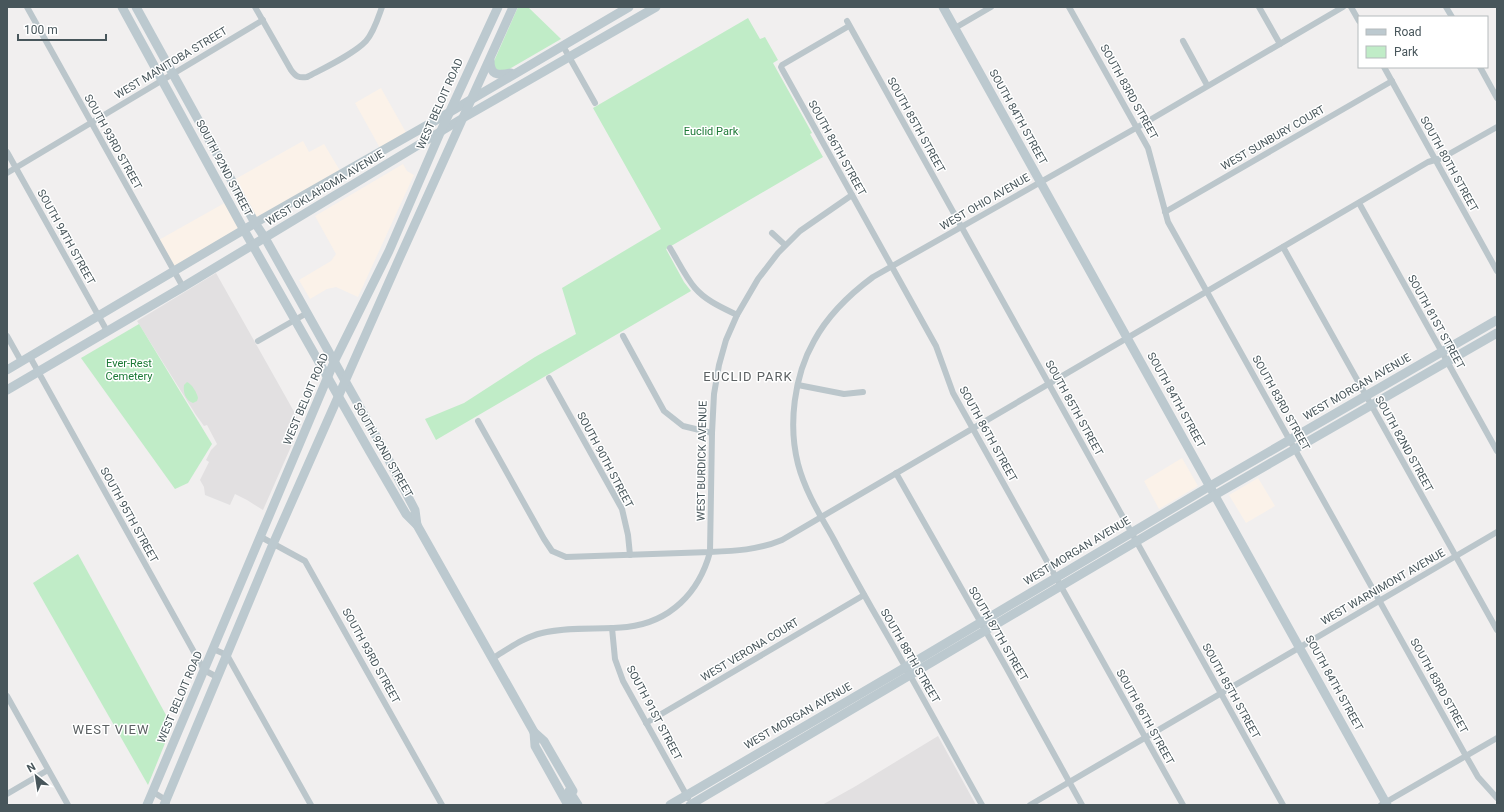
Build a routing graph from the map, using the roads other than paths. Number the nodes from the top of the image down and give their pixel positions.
1 (27, 7) edge
2 (122, 7) edge
3 (136, 7) edge
4 (255, 7) edge
5 (382, 7) edge
6 (498, 7) edge
7 (513, 7) edge
8 (629, 7) edge
9 (656, 7) edge
10 (943, 7) edge
11 (991, 7) edge
12 (1259, 7) edge
13 (1343, 7) edge
14 (1351, 7) edge
15 (1446, 7) edge
16 (1072, 8) edge
17 (1451, 16) edge
18 (1358, 19) edge
19 (263, 20) junction
20 (848, 23) joint
21 (955, 28) junction
22 (1183, 42) dead end
23 (1280, 44) junction
24 (563, 46) junction
25 (569, 57) junction
26 (490, 60) junction
27 (1385, 68) edge
28 (1481, 68) edge
29 (518, 72) junction
30 (173, 74) junction
31 (162, 80) junction
32 (1392, 81) junction
33 (1207, 86) junction
34 (473, 98) junction
35 (1497, 98) edge
36 (595, 103) dead end
37 (450, 112) junction
38 (463, 118) junction
39 (91, 123) junction
40 (1137, 127) junction
41 (1497, 127) edge
42 (440, 133) junction
43 (7, 152) edge
44 (402, 156) junction
45 (1436, 160) junction
46 (427, 163) junction
47 (16, 168) junction
48 (7, 173) edge
49 (1040, 182) junction
50 (852, 195) junction
51 (1358, 203) junction
52 (1165, 212) junction
53 (255, 223) junction
54 (962, 227) junction
55 (244, 230) junction
56 (772, 233) dead end
57 (265, 238) junction
58 (253, 245) junction
59 (785, 245) junction
60 (1283, 247) junction
61 (670, 248) dead end
62 (892, 266) junction
63 (1497, 271) edge
64 (174, 272) junction
65 (183, 287) junction
66 (1206, 291) junction
67 (307, 313) junction
68 (737, 315) junction
69 (98, 316) junction
70 (295, 320) junction
71 (1497, 320) edge
72 (107, 331) junction
73 (1497, 334) edge
74 (7, 336) edge
75 (623, 336) dead end
76 (1127, 337) junction
77 (258, 341) dead end
78 (1441, 352) junction
79 (30, 356) junction
80 (21, 361) junction
81 (334, 362) junction
82 (1447, 362) junction
83 (7, 370) edge
84 (38, 372) junction
85 (328, 378) junction
86 (549, 378) dead end
87 (345, 381) junction
88 (1048, 383) junction
89 (798, 385) junction
90 (7, 390) edge
91 (863, 392) dead end
92 (338, 396) junction
93 (1366, 396) junction
94 (1371, 406) junction
95 (351, 419) junction
96 (328, 420) junction
97 (478, 421) dead end
98 (972, 428) junction
99 (712, 433) junction
100 (1290, 440) junction
101 (1295, 449) junction
102 (1497, 451) edge
103 (896, 473) junction
104 (1210, 486) junction
105 (1215, 495) junction
106 (821, 517) junction
107 (417, 525) junction
108 (1132, 532) junction
109 (1497, 532) edge
110 (261, 537) junction
111 (1137, 542) junction
112 (273, 544) junction
113 (710, 552) junction
114 (630, 555) junction
115 (1456, 556) junction
116 (1056, 578) junction
117 (1061, 586) junction
118 (864, 595) junction
119 (1380, 600) junction
120 (980, 622) junction
121 (612, 628) junction
122 (1497, 630) edge
123 (985, 631) junction
124 (1300, 646) junction
125 (213, 649) junction
126 (227, 655) junction
127 (492, 658) junction
128 (204, 670) junction
129 (908, 671) junction
130 (217, 677) junction
131 (1221, 693) junction
132 (7, 696) edge
133 (646, 723) junction
134 (534, 732) junction
135 (801, 734) junction
136 (1145, 737) junction
137 (1497, 738) edge
138 (1466, 756) junction
139 (48, 770) junction
140 (1069, 782) junction
141 (153, 792) junction
142 (7, 794) edge
143 (686, 796) junction
144 (1497, 798) edge
145 (166, 803) edge
146 (1385, 804) edge
147 (68, 805) edge
148 (147, 805) edge
149 (311, 805) edge
150 (442, 805) edge
151 (568, 805) edge
152 (578, 805) edge
153 (670, 805) edge
154 (691, 805) edge
155 (982, 805) edge
156 (1030, 805) edge
157 (1082, 805) edge
158 (1183, 805) edge
159 (1283, 805) edge

1 - 39 street, SOUTH 93RD STREET
2 - 31 main road, SOUTH 92ND STREET
3 - 30 main road, SOUTH 92ND STREET
4 - 19 street
5 - 19 street
6 - 37 main road, WEST BELOIT ROAD
7 - 26 main road
8 - 24 main road, WEST OKLAHOMA AVENUE
9 - 25 main road, WEST OKLAHOMA AVENUE
10 - 21 main road, SOUTH 84TH STREET
11 - 21 street
12 - 23 street
13 - 23 street, WEST OHIO AVENUE
14 - 18 street
15 - 17 street
16 - 40 street, SOUTH 83RD STREET
19 - 30 street, WEST MANITOBA STREET
20 - 50 street, SOUTH 86TH STREET
20 - 54 street, SOUTH 85TH STREET
21 - 49 main road, SOUTH 84TH STREET
22 - 33 street
23 - 33 street, WEST OHIO AVENUE
24 - 25 street
24 - 29 main road, WEST OKLAHOMA AVENUE
25 - 36 street
25 - 38 main road, WEST OKLAHOMA AVENUE
26 - 29 main road
26 - 34 main road
27 - 32 street, SOUTH 80TH STREET
28 - 35 street
29 - 34 main road, WEST OKLAHOMA AVENUE
30 - 31 street, WEST MANITOBA STREET
30 - 53 main road, SOUTH 92ND STREET
31 - 39 street, WEST MANITOBA STREET
31 - 55 main road, SOUTH 92ND STREET
32 - 45 street, SOUTH 80TH STREET
32 - 52 street, WEST SUNBURY COURT
33 - 40 street, WEST OHIO AVENUE
34 - 37 main road, WEST OKLAHOMA AVENUE
34 - 38 main road
37 - 42 main road, WEST BELOIT ROAD
37 - 53 main road, WEST OKLAHOMA AVENUE
38 - 42 main road, WEST OKLAHOMA AVENUE
38 - 87 main road
39 - 47 street, WEST MANITOBA STREET
39 - 64 street, SOUTH 93RD STREET
40 - 49 street, WEST OHIO AVENUE
40 - 52 street, SOUTH 83RD STREET
41 - 45 street
42 - 44 main road, WEST OKLAHOMA AVENUE
42 - 46 main road, WEST BELOIT ROAD
43 - 47 street, SOUTH 94TH STREET
44 - 46 main road
44 - 57 main road, WEST OKLAHOMA AVENUE
45 - 51 street
45 - 63 street, SOUTH 80TH STREET
46 - 81 main road, WEST BELOIT ROAD
47 - 48 street, WEST MANITOBA STREET
47 - 69 street, SOUTH 94TH STREET
49 - 54 street, WEST OHIO AVENUE
49 - 76 main road, SOUTH 84TH STREET
50 - 59 street, WEST BURDICK AVENUE
50 - 62 street, SOUTH 86TH STREET
51 - 60 street
51 - 78 street, SOUTH 81ST STREET
52 - 66 street, SOUTH 83RD STREET
53 - 55 main road, WEST OKLAHOMA AVENUE
53 - 57 main road, SOUTH 92ND STREET
54 - 62 street, WEST OHIO AVENUE
54 - 88 street, SOUTH 85TH STREET
55 - 58 main road, SOUTH 92ND STREET
55 - 64 main road, WEST OKLAHOMA AVENUE
56 - 59 street
57 - 58 main road, WEST OKLAHOMA AVENUE
57 - 67 main road, SOUTH 92ND STREET
58 - 65 main road, WEST OKLAHOMA AVENUE
58 - 70 main road, SOUTH 92ND STREET
59 - 68 street, WEST BURDICK AVENUE
60 - 66 street
60 - 93 street, SOUTH 82ND STREET
61 - 68 street
62 - 89 street, WEST OHIO AVENUE
62 - 98 street, SOUTH 86TH STREET
64 - 65 street, SOUTH 93RD STREET
64 - 69 main road, WEST OKLAHOMA AVENUE
65 - 72 main road, WEST OKLAHOMA AVENUE
66 - 76 street
66 - 100 street, SOUTH 83RD STREET
67 - 70 street
67 - 81 main road, SOUTH 92ND STREET
68 - 99 street, WEST BURDICK AVENUE
69 - 72 street, SOUTH 94TH STREET
69 - 79 main road, WEST OKLAHOMA AVENUE
70 - 77 street
70 - 85 main road, SOUTH 92ND STREET
71 - 78 main road, WEST MORGAN AVENUE
72 - 84 main road, WEST OKLAHOMA AVENUE
73 - 82 main road, WEST MORGAN AVENUE
74 - 80 street
75 - 99 street
76 - 88 street
76 - 104 main road, SOUTH 84TH STREET
78 - 82 street, SOUTH 81ST STREET
78 - 93 main road, WEST MORGAN AVENUE
79 - 80 main road, WEST OKLAHOMA AVENUE
79 - 84 street, SOUTH 95TH STREET
80 - 83 main road, WEST OKLAHOMA AVENUE
81 - 85 main road, WEST BELOIT ROAD
81 - 87 main road, SOUTH 92ND STREET
82 - 94 main road, WEST MORGAN AVENUE
82 - 102 street, SOUTH 81ST STREET
84 - 90 main road, WEST OKLAHOMA AVENUE
84 - 128 street, SOUTH 95TH STREET
85 - 92 main road, SOUTH 92ND STREET
85 - 110 main road, WEST BELOIT ROAD
86 - 114 street, SOUTH 90TH STREET
87 - 92 main road
87 - 107 main road, SOUTH 92ND STREET
88 - 98 street
88 - 108 street, SOUTH 85TH STREET
89 - 91 street
89 - 106 street, WEST OHIO AVENUE
92 - 95 main road, SOUTH 92ND STREET
92 - 96 main road
93 - 94 street, SOUTH 82ND STREET
93 - 100 main road, WEST MORGAN AVENUE
94 - 101 main road, WEST MORGAN AVENUE
94 - 115 street, SOUTH 82ND STREET
95 - 96 main road
95 - 107 main road, SOUTH 92ND STREET
96 - 112 main road
97 - 114 street
98 - 103 street
98 - 116 street, SOUTH 86TH STREET
99 - 113 street, WEST BURDICK AVENUE
100 - 101 street, SOUTH 83RD STREET
100 - 104 main road, WEST MORGAN AVENUE
101 - 105 main road, WEST MORGAN AVENUE
101 - 119 street, SOUTH 83RD STREET
103 - 106 street
103 - 120 street, SOUTH 87TH STREET
104 - 105 main road, SOUTH 84TH STREET
104 - 108 main road, WEST MORGAN AVENUE
105 - 111 main road, WEST MORGAN AVENUE
105 - 124 main road, SOUTH 84TH STREET
106 - 113 street
106 - 118 street, SOUTH 88TH STREET
107 - 127 main road, SOUTH 92ND STREET
108 - 111 street, SOUTH 85TH STREET
108 - 116 main road, WEST MORGAN AVENUE
109 - 115 street, WEST WARNIMONT AVENUE
110 - 112 street, SOUTH 93RD STREET
110 - 125 main road, WEST BELOIT ROAD
111 - 117 main road, WEST MORGAN AVENUE
111 - 131 street, SOUTH 85TH STREET
112 - 126 main road
112 - 150 street, SOUTH 93RD STREET
113 - 114 street
113 - 121 street, WEST BURDICK AVENUE
115 - 119 street, WEST WARNIMONT AVENUE
115 - 122 street, SOUTH 82ND STREET
116 - 117 street, SOUTH 86TH STREET
116 - 120 main road, WEST MORGAN AVENUE
117 - 123 main road, WEST MORGAN AVENUE
117 - 136 street, SOUTH 86TH STREET
118 - 129 street, SOUTH 88TH STREET
118 - 133 street, WEST VERONA COURT
119 - 124 street, WEST WARNIMONT AVENUE
119 - 138 street, SOUTH 83RD STREET
120 - 123 street, SOUTH 87TH STREET
120 - 129 main road, WEST MORGAN AVENUE
121 - 127 street, WEST BURDICK AVENUE
121 - 133 street, SOUTH 91ST STREET
123 - 129 main road, WEST MORGAN AVENUE
123 - 140 street, SOUTH 87TH STREET
124 - 131 street, WEST WARNIMONT AVENUE
124 - 146 main road, SOUTH 84TH STREET
125 - 126 street
125 - 128 main road, WEST BELOIT ROAD
126 - 130 main road
126 - 149 street
127 - 134 main road, SOUTH 92ND STREET
128 - 130 street
128 - 141 main road, WEST BELOIT ROAD
129 - 135 main road, WEST MORGAN AVENUE
129 - 155 street, SOUTH 88TH STREET
130 - 145 main road
131 - 136 street, WEST WARNIMONT AVENUE
131 - 159 street, SOUTH 85TH STREET
132 - 139 street
133 - 143 street, SOUTH 91ST STREET
134 - 151 main road, SOUTH 92ND STREET
134 - 152 main road, SOUTH 92ND STREET
135 - 143 main road, WEST MORGAN AVENUE
135 - 154 main road, WEST MORGAN AVENUE
136 - 140 street, WEST WARNIMONT AVENUE
136 - 158 street, SOUTH 86TH STREET
137 - 138 street
138 - 144 street, SOUTH 83RD STREET
138 - 146 street
139 - 142 street
139 - 147 street
140 - 156 street, WEST WARNIMONT AVENUE
140 - 157 street, SOUTH 87TH STREET
141 - 145 street
141 - 148 main road, WEST BELOIT ROAD
143 - 153 main road, WEST MORGAN AVENUE
143 - 154 street, SOUTH 91ST STREET

